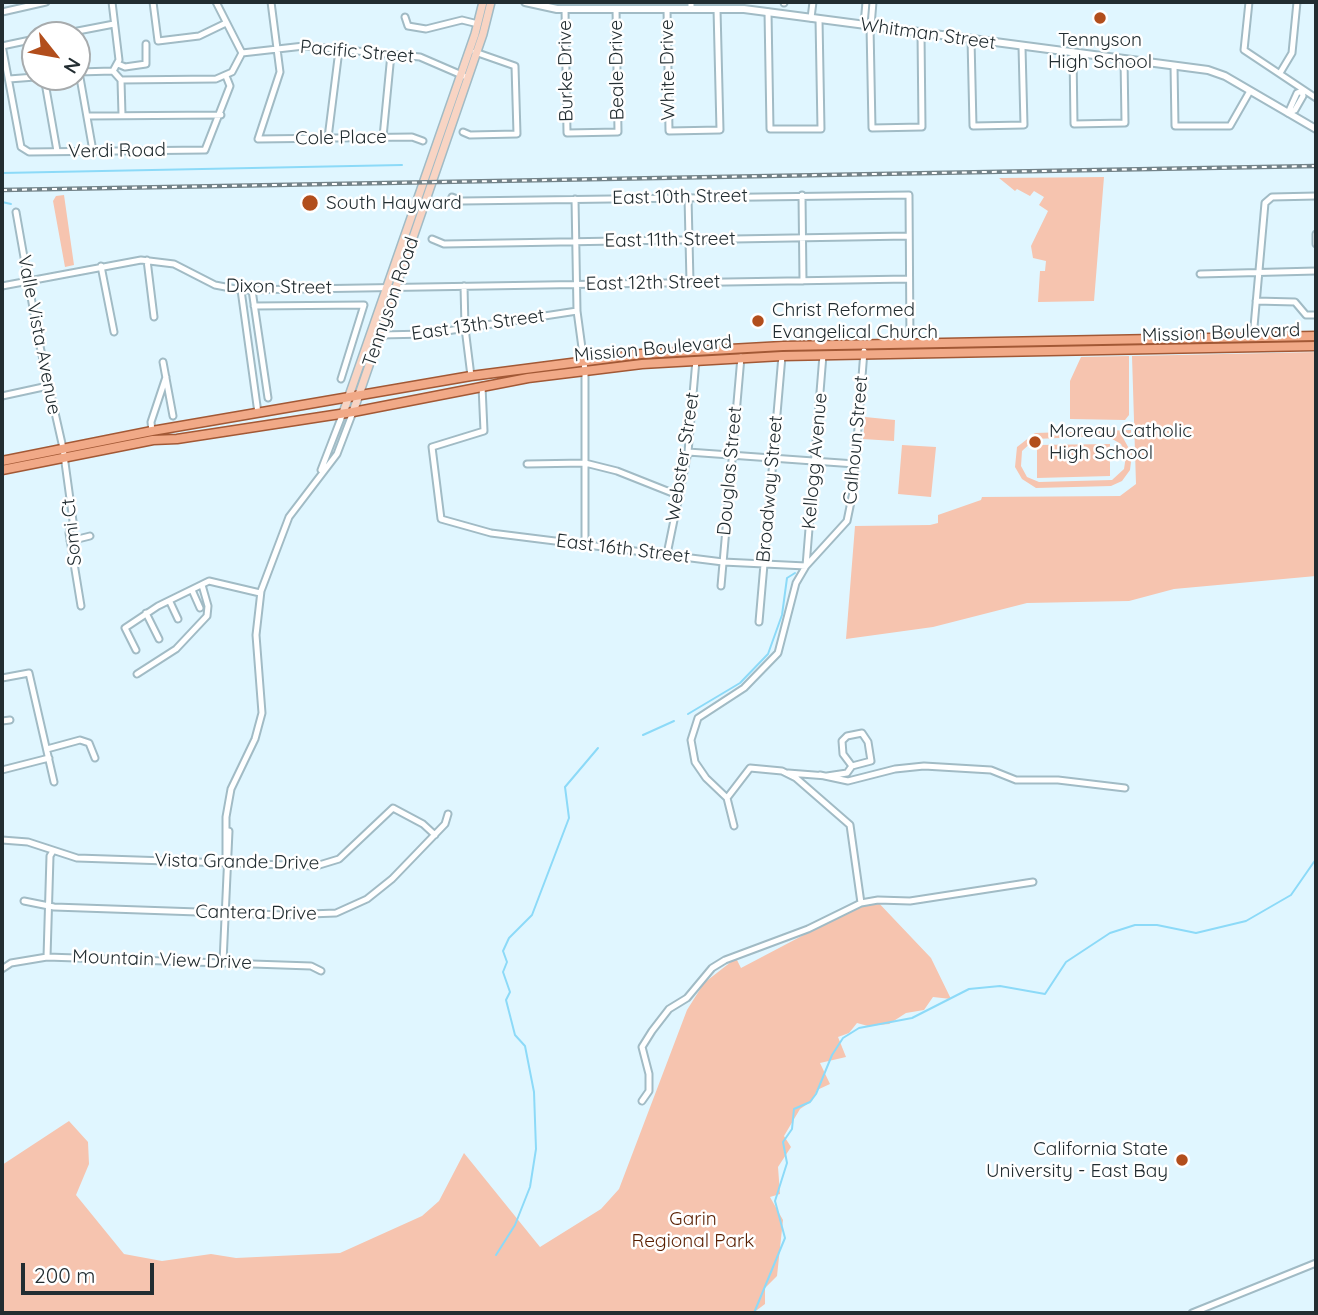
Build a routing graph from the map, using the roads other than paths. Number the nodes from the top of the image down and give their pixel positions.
1 (46, 2) edge
2 (112, 2) edge
3 (153, 2) edge
4 (216, 2) edge
5 (271, 2) edge
6 (483, 2) edge
7 (491, 2) edge
8 (525, 2) edge
9 (813, 2) edge
10 (866, 2) edge
11 (873, 2) edge
12 (1249, 2) edge
13 (1297, 2) edge
14 (691, 5) edge
15 (565, 9) junction
16 (616, 9) junction
17 (667, 9) junction
18 (718, 9) junction
19 (2, 12) edge
20 (768, 12) junction
21 (405, 17) dead end
22 (815, 18) junction
23 (226, 23) junction
24 (114, 24) junction
25 (478, 24) junction
26 (868, 25) junction
27 (91, 28) edge
28 (921, 33) junction
29 (971, 39) junction
30 (21, 42) edge
31 (146, 44) dead end
32 (2, 45) edge
33 (1022, 47) junction
34 (278, 48) junction
35 (339, 50) junction
36 (473, 52) junction
37 (1073, 52) junction
38 (242, 53) junction
39 (391, 54) junction
40 (1124, 59) junction
41 (118, 64) junction
42 (1174, 66) junction
43 (113, 71) junction
44 (91, 72) edge
45 (1280, 73) junction
46 (226, 76) junction
47 (465, 76) junction
48 (21, 78) edge
49 (9, 79) junction
50 (121, 80) junction
51 (46, 91) edge
52 (82, 91) edge
53 (1250, 91) junction
54 (1302, 91) junction
55 (1316, 98) edge
56 (1288, 113) junction
57 (122, 115) junction
58 (221, 115) junction
59 (88, 116) junction
60 (1316, 129) edge
61 (463, 132) dead end
62 (568, 133) joint
63 (383, 137) junction
64 (328, 138) junction
65 (423, 141) dead end
66 (57, 151) junction
67 (93, 151) junction
68 (802, 195) junction
69 (1316, 196) edge
70 (452, 197) dead end
71 (688, 197) junction
72 (575, 199) junction
73 (16, 212) dead end
74 (1316, 234) edge
75 (908, 236) junction
76 (802, 238) junction
77 (432, 239) dead end
78 (689, 240) junction
79 (576, 242) junction
80 (1316, 244) edge
81 (147, 260) junction
82 (101, 266) junction
83 (1316, 271) edge
84 (1258, 272) junction
85 (1200, 274) dead end
86 (909, 279) junction
87 (27, 281) junction
88 (803, 281) junction
89 (690, 282) junction
90 (576, 284) junction
91 (2, 286) edge
92 (397, 286) junction
93 (464, 286) junction
94 (388, 287) junction
95 (339, 288) junction
96 (241, 290) junction
97 (252, 290) junction
98 (1256, 301) junction
99 (338, 305) junction
100 (254, 306) junction
101 (577, 311) junction
102 (1316, 315) edge
103 (154, 317) dead end
104 (464, 328) junction
105 (114, 332) dead end
106 (380, 335) junction
107 (1316, 336) edge
108 (1253, 338) junction
109 (1116, 342) junction
110 (948, 343) junction
111 (910, 344) junction
112 (864, 345) junction
113 (1316, 346) edge
114 (1253, 348) junction
115 (1092, 352) junction
116 (350, 353) junction
117 (948, 354) junction
118 (823, 355) junction
119 (864, 355) junction
120 (782, 356) junction
121 (741, 357) junction
122 (363, 358) junction
123 (584, 360) junction
124 (696, 360) junction
125 (163, 362) dead end
126 (585, 370) junction
127 (471, 376) junction
128 (166, 377) junction
129 (341, 379) dead end
130 (48, 386) junction
131 (482, 386) junction
132 (2, 396) edge
133 (354, 397) junction
134 (268, 398) dead end
135 (353, 412) junction
136 (258, 413) junction
137 (343, 413) junction
138 (173, 416) dead end
139 (152, 431) junction
140 (63, 448) junction
141 (688, 452) junction
142 (730, 456) junction
143 (64, 458) junction
144 (774, 459) junction
145 (2, 461) edge
146 (815, 461) junction
147 (585, 463) junction
148 (527, 464) dead end
149 (855, 464) junction
150 (2, 470) edge
151 (318, 476) junction
152 (680, 496) junction
153 (90, 536) dead end
154 (70, 541) junction
155 (585, 545) junction
156 (667, 554) junction
157 (723, 562) junction
158 (763, 563) junction
159 (806, 566) junction
160 (202, 585) junction
161 (721, 586) dead end
162 (192, 590) junction
163 (260, 593) junction
164 (170, 602) junction
165 (81, 606) dead end
166 (200, 608) dead end
167 (146, 613) junction
168 (178, 619) dead end
169 (759, 622) dead end
170 (159, 639) dead end
171 (136, 650) dead end
172 (137, 674) dead end
173 (2, 678) edge
174 (10, 720) dead end
175 (2, 721) edge
176 (47, 748) junction
177 (49, 758) junction
178 (95, 758) dead end
179 (852, 766) junction
180 (2, 770) edge
181 (785, 773) junction
182 (820, 775) junction
183 (54, 782) dead end
184 (1125, 788) dead end
185 (727, 798) junction
186 (448, 814) dead end
187 (734, 826) dead end
188 (435, 835) junction
189 (2, 840) edge
190 (53, 851) junction
191 (226, 860) junction
192 (1033, 882) dead end
193 (24, 901) dead end
194 (861, 903) junction
195 (48, 907) junction
196 (224, 913) junction
197 (47, 957) junction
198 (223, 962) junction
199 (3, 968) edge
200 (321, 971) dead end
201 (642, 1101) dead end
202 (1316, 1263) edge
203 (1217, 1304) junction
204 (1192, 1313) edge
205 (1221, 1313) edge

1 - 19 street
2 - 24 street
3 - 23 street
4 - 23 street
5 - 34 street
6 - 25 main road, Tennyson Road
7 - 36 main road, Tennyson Road
8 - 15 street, Whitman Street
9 - 22 street
10 - 26 street
11 - 26 street
12 - 45 street
13 - 45 street
14 - 17 street, Whitman Street
14 - 18 street, Whitman Street
15 - 16 street, Whitman Street
15 - 62 street, Burke Drive
16 - 17 street, Whitman Street
16 - 62 street, Beale Drive
17 - 18 street, White Drive
18 - 20 street, Whitman Street
20 - 22 street, Whitman Street
20 - 22 street
21 - 25 street
22 - 26 street, Whitman Street
23 - 38 street
24 - 27 street
24 - 41 street
25 - 36 main road, Tennyson Road
26 - 28 street, Whitman Street
26 - 28 street
28 - 29 street, Whitman Street
29 - 33 street, Whitman Street
29 - 33 street
30 - 32 street
31 - 41 street
32 - 49 street
33 - 37 street, Whitman Street
34 - 35 street, Pacific Street
34 - 38 street, Pacific Street
34 - 64 street, Cole Place
35 - 39 street, Pacific Street
35 - 64 street
36 - 47 main road, Tennyson Road
36 - 61 street
37 - 40 street, Whitman Street
37 - 40 street
38 - 46 street
39 - 47 street, Pacific Street
39 - 63 street
40 - 42 street, Whitman Street
41 - 43 street
42 - 53 street, Whitman Street
42 - 53 street
43 - 44 street
43 - 50 street
45 - 54 street
46 - 50 street
46 - 58 street
47 - 92 main road, Tennyson Road
47 - 94 main road, Tennyson Road
48 - 49 street
49 - 66 street, Verdi Road
50 - 57 street
51 - 66 street
52 - 59 street
53 - 56 street, Whitman Street
54 - 55 street
54 - 56 street
56 - 60 street, Whitman Street
57 - 58 street
57 - 59 street
58 - 67 street, Verdi Road
59 - 67 street
63 - 64 street, Cole Place
63 - 65 street, Cole Place
66 - 67 street, Verdi Road
68 - 71 street, East 10th Street
68 - 75 street, East 10th Street
68 - 76 street
69 - 84 street
70 - 72 street, East 10th Street
71 - 72 street, East 10th Street
71 - 78 street
72 - 79 street
73 - 87 street, Valle Vista Avenue
74 - 80 street
75 - 76 street, East 11th Street
75 - 86 street
76 - 78 street, East 11th Street
76 - 88 street
77 - 79 street, East 11th Street
78 - 79 street, East 11th Street
78 - 89 street
79 - 90 street
81 - 82 street, Dixon Street
81 - 96 street, Dixon Street
81 - 103 street
82 - 87 street, Dixon Street
82 - 105 street
83 - 84 street
84 - 85 street
84 - 98 street
86 - 88 street, East 12th Street
86 - 111 street
87 - 91 street, Dixon Street
87 - 130 street, Valle Vista Avenue
88 - 89 street, East 12th Street
89 - 90 street, East 12th Street
90 - 93 street, East 12th Street
90 - 101 street
92 - 93 street, East 12th Street
92 - 94 street, Dixon Street
92 - 106 main road, Tennyson Road
93 - 104 street
94 - 95 street, Dixon Street
94 - 122 main road, Tennyson Road
95 - 97 street, Dixon Street
95 - 99 street
96 - 97 street, Dixon Street
96 - 136 street
97 - 100 street
98 - 102 street
98 - 108 street
99 - 100 street
99 - 116 street
100 - 134 street
101 - 104 street, East 13th Street
101 - 123 street
104 - 106 street, East 13th Street
104 - 127 street
106 - 133 main road, Tennyson Road
107 - 108 main road, Mission Boulevard
108 - 109 main road, Mission Boulevard
108 - 114 street
109 - 110 main road, Mission Boulevard
109 - 115 main road
110 - 111 main road, Mission Boulevard
110 - 117 main road
111 - 112 main road, Mission Boulevard
112 - 119 street, Calhoun Street
112 - 123 main road, Mission Boulevard
113 - 114 main road, Mission Boulevard
114 - 115 main road, Mission Boulevard
115 - 117 main road, Mission Boulevard
116 - 122 street
116 - 129 street
117 - 119 main road, Mission Boulevard
118 - 119 main road, Mission Boulevard
118 - 120 main road, Mission Boulevard
118 - 146 street, Kellogg Avenue
119 - 149 street, Calhoun Street
120 - 121 main road, Mission Boulevard
120 - 144 street, Broadway Street
121 - 124 main road, Mission Boulevard
121 - 142 street, Douglas Street
122 - 133 main road, Tennyson Road
123 - 126 street
123 - 127 main road, Mission Boulevard
124 - 126 main road, Mission Boulevard
124 - 141 street, Webster Street
125 - 128 street
126 - 131 main road, Mission Boulevard
126 - 147 street
127 - 133 main road, Mission Boulevard
128 - 138 street
128 - 139 street
130 - 132 street
130 - 140 street, Valle Vista Avenue
131 - 135 main road, Mission Boulevard
131 - 155 street, East 16th Street
133 - 135 main road, Tennyson Road
133 - 136 main road, Mission Boulevard
133 - 137 main road, Tennyson Road
135 - 137 main road, Mission Boulevard
135 - 151 street, Tennyson Road
136 - 139 main road, Mission Boulevard
137 - 143 main road, Mission Boulevard
137 - 151 street, Tennyson Road
139 - 140 main road, Mission Boulevard
140 - 143 street, Valle Vista Avenue
140 - 145 main road, Mission Boulevard
141 - 142 street
141 - 152 street, Webster Street
142 - 144 street
142 - 157 street, Douglas Street
143 - 150 main road, Mission Boulevard
143 - 154 street, Somi Ct
144 - 146 street
144 - 158 street, Broadway Street
146 - 149 street
146 - 159 street, Kellogg Avenue
147 - 148 street
147 - 152 street
147 - 155 street
149 - 159 street, Calhoun Street
151 - 163 street, Tennyson Road
152 - 156 street, Webster Street
153 - 154 street
154 - 165 street, Somi Ct
155 - 156 street, East 16th Street
156 - 157 street, East 16th Street
157 - 158 street, East 16th Street
157 - 161 street, Douglas Street
158 - 159 street, East 16th Street
158 - 169 street, Broadway Street
159 - 185 street, Calhoun Street
160 - 162 street
160 - 163 street
160 - 172 street
162 - 164 street
162 - 166 street
163 - 191 street, Tennyson Road
164 - 167 street
164 - 168 street
167 - 170 street
167 - 171 street
173 - 176 street
174 - 175 street
176 - 177 street
176 - 178 street
177 - 180 street
177 - 183 street
179 - 179 street
179 - 182 street
181 - 182 street
181 - 185 street
181 - 194 street
182 - 184 street
185 - 187 street
186 - 188 street, Cantera Drive
188 - 191 street, Vista Grande Drive
188 - 196 street, Cantera Drive
189 - 190 street, Vista Grande Drive
190 - 191 street, Vista Grande Drive
190 - 195 street
191 - 196 street, Tennyson Road
192 - 194 street
193 - 195 street, Cantera Drive
194 - 201 street
195 - 196 street, Cantera Drive
195 - 197 street
196 - 198 street, Tennyson Road
197 - 198 street, Mountain View Drive
197 - 199 street, Mountain View Drive
198 - 200 street, Mountain View Drive
202 - 203 street
203 - 204 street
203 - 205 street

